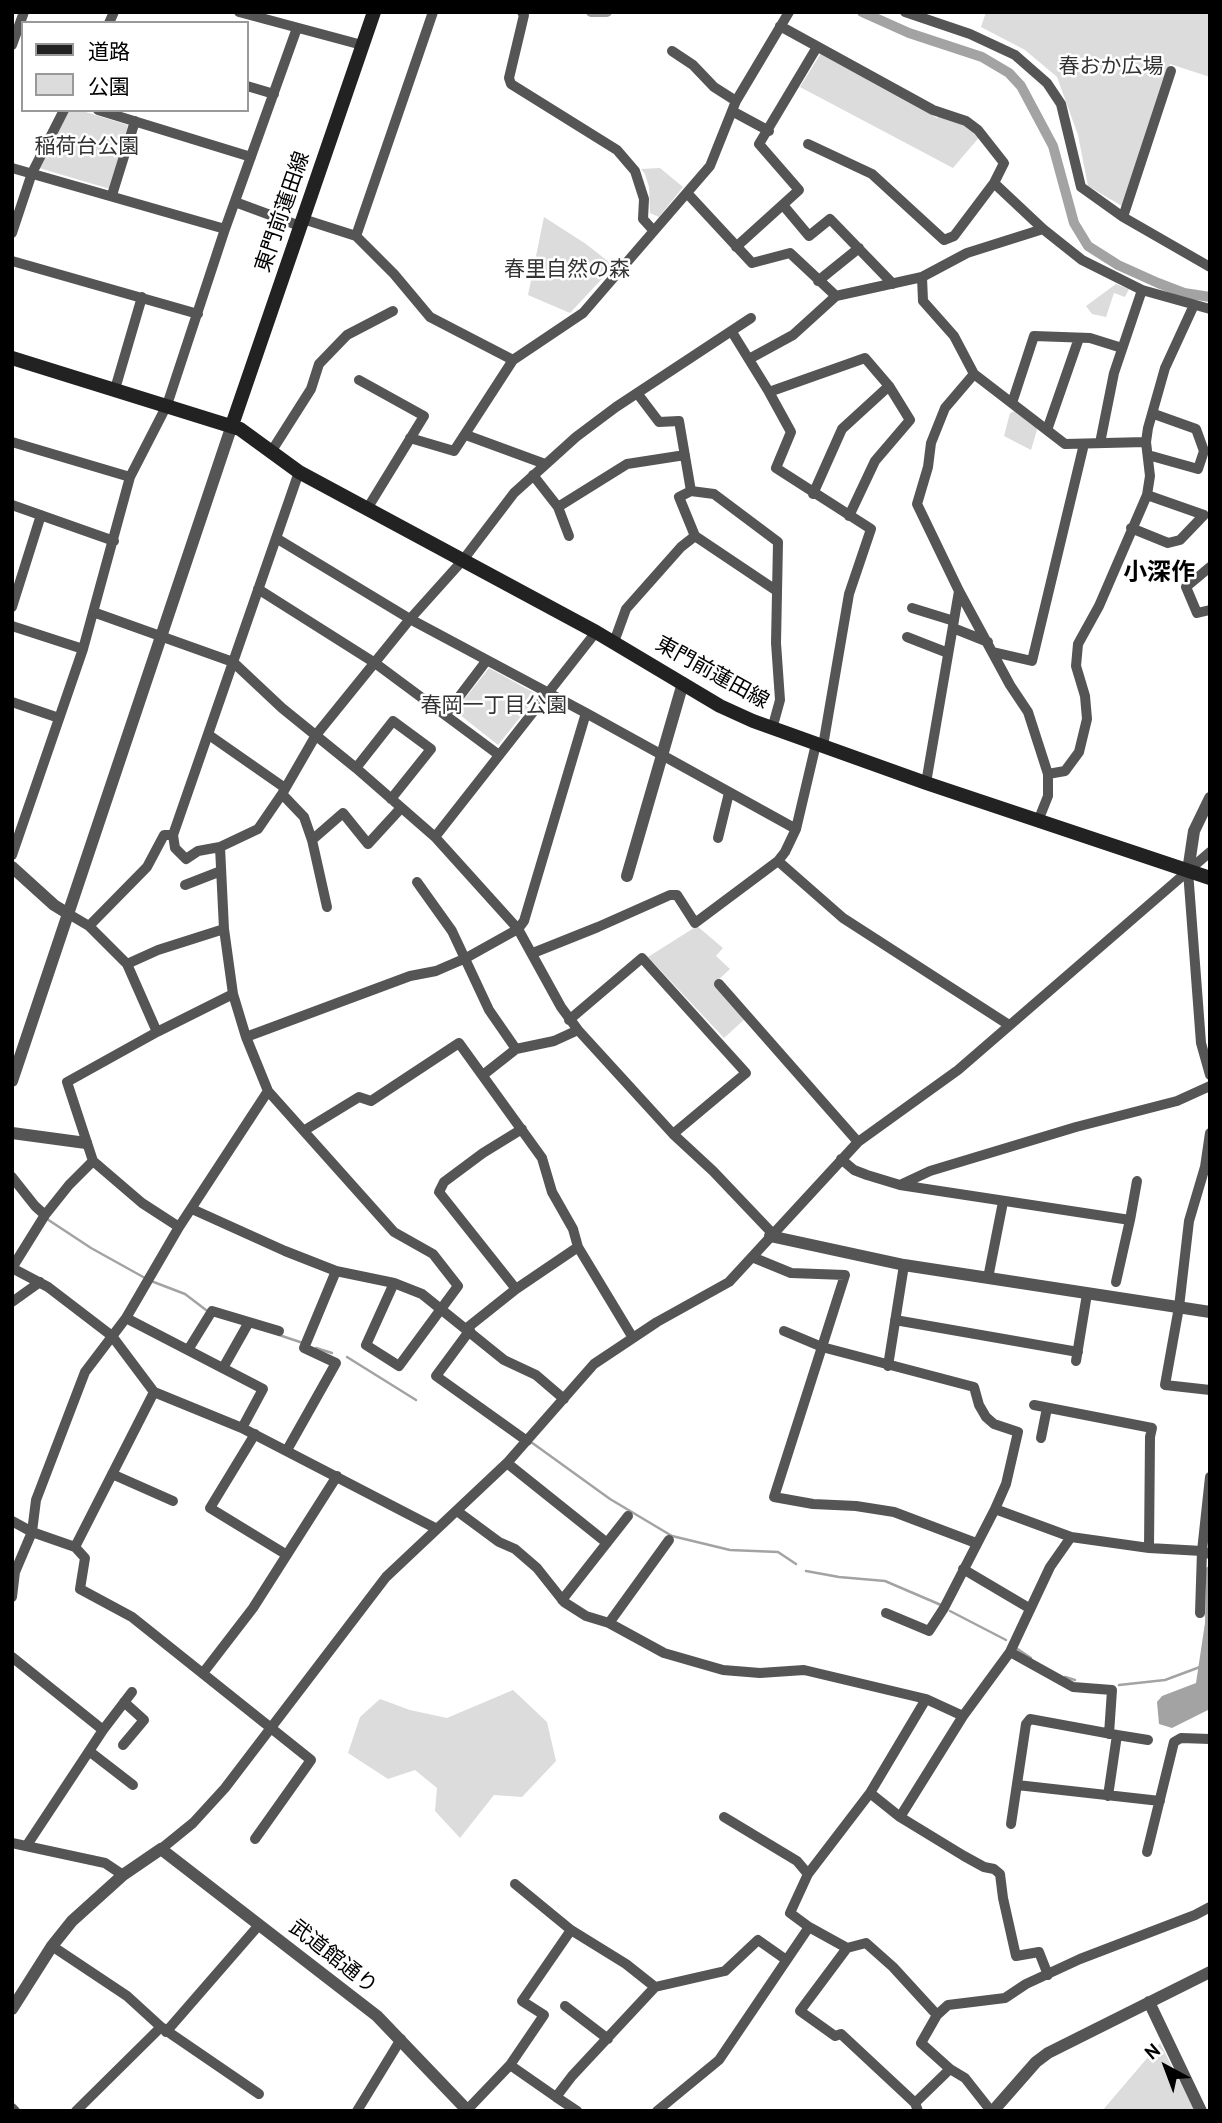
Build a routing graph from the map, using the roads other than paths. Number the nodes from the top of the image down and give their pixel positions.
1 (24, 12) edge
2 (239, 12) edge
3 (374, 12) edge
4 (433, 12) edge
5 (522, 12) edge
6 (789, 12) edge
7 (906, 12) edge
8 (780, 26) junction
9 (297, 28) junction
10 (12, 44) edge
11 (362, 45) junction
12 (817, 47) junction
13 (672, 51) dead end
14 (1171, 71) dead end
15 (248, 86) edge
16 (274, 93) junction
17 (734, 106) junction
18 (63, 112) edge
19 (105, 112) edge
20 (135, 121) junction
21 (769, 131) junction
22 (808, 144) dead end
23 (251, 157) junction
24 (12, 168) edge
25 (32, 173) junction
26 (994, 183) junction
27 (687, 192) junction
28 (112, 195) junction
29 (235, 202) junction
30 (783, 205) junction
31 (1123, 217) junction
32 (302, 222) junction
33 (225, 229) junction
34 (1043, 229) junction
35 (653, 230) junction
36 (12, 233) edge
37 (356, 236) junction
38 (954, 236) junction
39 (736, 247) junction
40 (859, 248) junction
41 (967, 253) junction
42 (12, 261) edge
43 (1210, 267) edge
44 (922, 277) junction
45 (818, 281) junction
46 (893, 284) junction
47 (1142, 290) junction
48 (836, 296) junction
49 (142, 298) junction
50 (1194, 305) junction
51 (1210, 309) edge
52 (393, 311) dead end
53 (198, 314) junction
54 (751, 318) dead end
55 (732, 332) junction
56 (1079, 338) junction
57 (1122, 348) junction
58 (12, 358) edge
59 (748, 359) junction
60 (513, 360) junction
61 (974, 374) junction
62 (359, 380) dead end
63 (889, 386) junction
64 (115, 389) junction
65 (769, 392) junction
66 (637, 393) junction
67 (1012, 403) junction
68 (167, 405) junction
69 (1154, 414) junction
70 (232, 425) junction
71 (1047, 430) junction
72 (466, 435) junction
73 (410, 439) junction
74 (12, 442) edge
75 (1146, 442) junction
76 (1100, 443) junction
77 (1084, 444) junction
78 (271, 452) junction
79 (685, 455) junction
80 (1148, 455) junction
81 (545, 464) junction
82 (299, 472) junction
83 (533, 475) junction
84 (130, 477) junction
85 (691, 491) junction
86 (813, 494) junction
87 (1147, 495) junction
88 (12, 505) edge
89 (558, 507) junction
90 (367, 509) junction
91 (41, 515) junction
92 (849, 516) junction
93 (1131, 528) junction
94 (695, 536) junction
95 (569, 537) dead end
96 (276, 538) junction
97 (114, 541) junction
98 (464, 560) junction
99 (1210, 566) edge
100 (258, 589) junction
101 (777, 591) junction
102 (959, 591) junction
103 (12, 607) edge
104 (912, 608) dead end
105 (1210, 610) edge
106 (93, 612) junction
107 (410, 619) junction
108 (953, 624) junction
109 (12, 626) edge
110 (596, 632) junction
111 (161, 636) junction
112 (907, 637) dead end
113 (614, 642) junction
114 (990, 647) junction
115 (83, 649) junction
116 (948, 653) junction
117 (487, 660) junction
118 (233, 662) junction
119 (375, 663) junction
120 (683, 683) junction
121 (548, 694) junction
122 (12, 702) edge
123 (586, 713) junction
124 (446, 714) junction
125 (59, 718) junction
126 (772, 729) junction
127 (209, 735) junction
128 (316, 735) junction
129 (820, 745) junction
130 (499, 755) junction
131 (663, 757) junction
132 (356, 768) junction
133 (1048, 774) junction
134 (926, 783) junction
135 (283, 791) junction
136 (729, 793) junction
137 (1210, 798) edge
138 (391, 799) junction
139 (401, 808) junction
140 (1038, 821) junction
141 (796, 829) junction
142 (173, 835) junction
143 (435, 837) junction
144 (718, 838) dead end
145 (312, 840) junction
146 (220, 847) junction
147 (1210, 852) edge
148 (12, 855) edge
149 (778, 861) junction
150 (12, 867) edge
151 (221, 871) junction
152 (1188, 871) junction
153 (626, 876) dead end
154 (1210, 878) edge
155 (417, 882) dead end
156 (185, 885) dead end
157 (327, 907) dead end
158 (67, 914) junction
159 (89, 926) junction
160 (224, 929) junction
161 (518, 929) junction
162 (533, 953) junction
163 (466, 958) junction
164 (127, 964) junction
165 (719, 984) dead end
166 (233, 994) junction
167 (569, 1020) junction
168 (1009, 1025) junction
169 (578, 1030) junction
170 (157, 1032) junction
171 (246, 1037) junction
172 (516, 1049) junction
173 (483, 1075) junction
174 (1210, 1075) edge
175 (12, 1081) edge
176 (1210, 1086) edge
177 (268, 1091) junction
178 (522, 1129) junction
179 (306, 1130) junction
180 (12, 1133) edge
181 (1210, 1133) edge
182 (673, 1134) junction
183 (858, 1142) junction
184 (86, 1143) junction
185 (93, 1160) junction
186 (841, 1160) junction
187 (12, 1177) edge
188 (1137, 1181) dead end
189 (900, 1185) junction
190 (1003, 1202) junction
191 (192, 1209) junction
192 (45, 1215) junction
193 (1130, 1220) junction
194 (179, 1227) junction
195 (771, 1235) junction
196 (578, 1247) junction
197 (752, 1256) junction
198 (904, 1265) junction
199 (336, 1271) junction
200 (988, 1278) junction
201 (40, 1282) junction
202 (1116, 1282) dead end
203 (394, 1283) junction
204 (516, 1289) junction
205 (1087, 1294) junction
206 (12, 1301) edge
207 (1179, 1307) junction
208 (441, 1308) junction
209 (1210, 1312) edge
210 (126, 1318) junction
211 (895, 1320) junction
212 (248, 1322) junction
213 (468, 1329) junction
214 (279, 1331) dead end
215 (784, 1331) dead end
216 (112, 1336) junction
217 (633, 1338) junction
218 (822, 1347) junction
219 (188, 1350) junction
220 (888, 1366) junction
221 (223, 1368) junction
222 (1210, 1390) edge
223 (154, 1392) junction
224 (564, 1399) junction
225 (1034, 1405) dead end
226 (1046, 1408) junction
227 (242, 1428) junction
228 (255, 1434) junction
229 (1041, 1438) dead end
230 (527, 1441) junction
231 (287, 1450) junction
232 (507, 1463) junction
233 (112, 1474) junction
234 (337, 1476) junction
235 (1210, 1476) edge
236 (173, 1501) dead end
237 (995, 1509) junction
238 (457, 1511) junction
239 (628, 1516) dead end
240 (12, 1521) edge
241 (437, 1529) junction
242 (32, 1532) junction
243 (1071, 1537) junction
244 (669, 1540) dead end
245 (607, 1543) junction
246 (976, 1543) junction
247 (75, 1546) junction
248 (1149, 1548) junction
249 (1206, 1553) edge
250 (287, 1555) junction
251 (963, 1569) junction
252 (12, 1597) edge
253 (562, 1600) junction
254 (1029, 1608) junction
255 (886, 1612) dead end
256 (1200, 1613) dead end
257 (610, 1623) junction
258 (1010, 1652) junction
259 (12, 1657) edge
260 (203, 1673) junction
261 (132, 1692) dead end
262 (926, 1699) junction
263 (124, 1702) junction
264 (963, 1716) junction
265 (271, 1728) junction
266 (103, 1730) junction
267 (1113, 1735) junction
268 (1210, 1739) edge
269 (1148, 1740) dead end
270 (123, 1745) dead end
271 (89, 1751) junction
272 (133, 1785) dead end
273 (1017, 1785) junction
274 (870, 1793) junction
275 (1108, 1796) junction
276 (1160, 1801) junction
277 (724, 1817) dead end
278 (900, 1817) junction
279 (1011, 1824) dead end
280 (255, 1839) dead end
281 (12, 1843) edge
282 (27, 1845) junction
283 (161, 1849) junction
284 (1147, 1852) dead end
285 (808, 1874) junction
286 (123, 1875) junction
287 (515, 1885) dead end
288 (1210, 1907) edge
289 (259, 1925) junction
290 (809, 1927) junction
291 (571, 1930) junction
292 (52, 1946) junction
293 (847, 1948) junction
294 (785, 1959) junction
295 (1210, 1972) edge
296 (1048, 1975) junction
297 (655, 1987) junction
298 (1149, 2002) junction
299 (565, 2006) dead end
300 (12, 2009) edge
301 (937, 2015) junction
302 (163, 2029) junction
303 (401, 2039) junction
304 (608, 2039) junction
305 (510, 2065) junction
306 (950, 2069) junction
307 (259, 2094) dead end
308 (556, 2097) junction
309 (917, 2107) edge
310 (468, 2110) edge
311 (76, 2111) edge
312 (357, 2111) edge
313 (577, 2111) edge
314 (657, 2111) edge
315 (992, 2111) edge
316 (1201, 2111) edge

1 - 10 street
2 - 9 street
3 - 11 main road, 東門前蓮田線
4 - 37 street
5 - 35 street
6 - 8 street
7 - 31 street
8 - 12 street
8 - 17 street
9 - 11 street
9 - 16 street
11 - 32 main road, 東門前蓮田線
12 - 21 street
12 - 26 street
13 - 17 street
14 - 31 street
15 - 16 street
16 - 23 street
17 - 21 street
17 - 27 street
18 - 25 street
19 - 20 street
20 - 23 street
20 - 28 street
21 - 30 street
22 - 38 street
23 - 29 street
24 - 25 street
25 - 28 street
25 - 36 street
26 - 34 street
26 - 38 street
27 - 35 street
27 - 39 street
28 - 33 street
29 - 32 street
29 - 33 street
30 - 39 street
30 - 40 street
31 - 43 street
32 - 37 street
32 - 70 main road, 東門前蓮田線
33 - 53 street
34 - 41 street
34 - 47 street
35 - 60 street
37 - 60 street
38 - 41 street
39 - 45 street
40 - 45 street
40 - 46 street
41 - 44 street
42 - 49 street
44 - 46 street
44 - 61 street
45 - 48 street
46 - 48 street
47 - 50 street
47 - 57 street
48 - 59 street
49 - 53 street
49 - 64 street
50 - 51 street
50 - 69 street
52 - 78 street
53 - 68 street
54 - 55 street
55 - 59 street
55 - 66 street
56 - 57 street
56 - 67 street
56 - 71 street
57 - 76 street
58 - 64 main road, 東門前蓮田線
59 - 65 street
60 - 72 street
61 - 67 street
61 - 102 street
62 - 73 street
63 - 65 street
63 - 86 street
63 - 92 street
64 - 68 main road, 東門前蓮田線
65 - 86 street
66 - 79 street
66 - 81 street
67 - 71 street
68 - 70 main road, 東門前蓮田線
68 - 84 street
69 - 75 street
69 - 80 street
70 - 78 main road, 東門前蓮田線
70 - 111 street
71 - 77 street
72 - 73 street
72 - 81 street
73 - 90 street
74 - 84 street
75 - 76 street
75 - 80 street
76 - 77 street
77 - 114 street
78 - 82 main road, 東門前蓮田線
79 - 85 street
79 - 89 street
80 - 87 street
81 - 83 street
82 - 90 main road, 東門前蓮田線
82 - 96 street
83 - 89 street
83 - 98 street
84 - 97 street
85 - 94 street
85 - 101 street
86 - 92 street
87 - 93 street
87 - 93 street
88 - 91 street
89 - 95 street
90 - 98 main road, 東門前蓮田線
91 - 97 street
91 - 103 street
92 - 129 street
93 - 133 street
94 - 101 street
94 - 113 street
96 - 100 street
96 - 107 street
97 - 106 street
98 - 107 street
98 - 110 main road, 東門前蓮田線
99 - 105 street
100 - 118 street
100 - 119 street
101 - 126 street
102 - 108 street
102 - 114 street
104 - 108 street
106 - 111 street
106 - 115 street
107 - 117 street
107 - 119 street
108 - 114 street
108 - 116 street
109 - 115 street
110 - 113 main road, 東門前蓮田線
110 - 121 street
111 - 118 street
111 - 158 street
112 - 116 street
113 - 120 main road, 東門前蓮田線
114 - 133 street
115 - 125 street
116 - 134 street
117 - 121 street
117 - 124 street
118 - 127 street
118 - 128 street
119 - 124 street
119 - 128 street
120 - 126 main road, 東門前蓮田線
120 - 131 street
121 - 123 street
121 - 130 street
122 - 125 street
123 - 131 street
123 - 161 street
124 - 130 street
125 - 148 street
126 - 129 main road, 東門前蓮田線
127 - 135 street
127 - 142 street
128 - 132 street
128 - 135 street
129 - 134 main road, 東門前蓮田線
129 - 141 street
130 - 143 street
131 - 136 street
131 - 153 street
132 - 138 street
132 - 138 street
133 - 140 street
134 - 140 main road, 東門前蓮田線
135 - 145 street
135 - 146 street
136 - 141 street
136 - 144 street
137 - 152 street
138 - 139 street
139 - 143 street
139 - 145 street
140 - 152 main road, 東門前蓮田線
141 - 149 street
142 - 146 street
142 - 159 street
143 - 161 street
145 - 157 street
146 - 151 street
147 - 152 street
149 - 162 street
149 - 168 street
150 - 158 street
151 - 156 street
151 - 160 street
152 - 154 main road, 東門前蓮田線
152 - 168 street
152 - 174 street
155 - 163 street
158 - 159 street
158 - 175 street
159 - 164 street
160 - 164 street
160 - 166 street
161 - 162 street
161 - 163 street
162 - 167 street
163 - 171 street
163 - 172 street
164 - 170 street
165 - 183 street
166 - 170 street
166 - 171 street
167 - 169 street
167 - 182 street
168 - 183 street
169 - 172 street
169 - 182 street
170 - 184 street
171 - 177 street
172 - 173 street
173 - 178 street
173 - 179 street
176 - 189 street
177 - 179 street
177 - 191 street
178 - 196 street
178 - 204 street
179 - 208 street
180 - 184 street
181 - 207 street
182 - 195 street
183 - 186 street
184 - 185 street
185 - 192 street
185 - 194 street
186 - 189 street
186 - 195 street
187 - 192 street
188 - 193 street
189 - 190 street
190 - 193 street
190 - 200 street
191 - 194 street
191 - 199 street
192 - 201 street
193 - 202 street
194 - 210 street
195 - 197 street
195 - 198 street
196 - 204 street
196 - 217 street
197 - 217 street
197 - 218 street
198 - 200 street
198 - 211 street
199 - 203 street
199 - 231 street
200 - 205 street
201 - 206 street
201 - 216 street
203 - 208 street
203 - 208 street
204 - 213 street
205 - 207 street
205 - 211 street
207 - 209 street
207 - 222 street
208 - 213 street
210 - 216 street
210 - 219 street
211 - 220 street
212 - 214 street
212 - 219 street
212 - 221 street
213 - 224 street
213 - 230 street
215 - 218 street
216 - 223 street
216 - 242 street
217 - 224 street
218 - 220 street
218 - 246 street
219 - 221 street
220 - 237 street
221 - 227 street
223 - 227 street
223 - 233 street
224 - 230 street
225 - 226 street
226 - 229 street
226 - 248 street
227 - 228 street
228 - 231 street
228 - 250 street
230 - 232 street
231 - 234 street
232 - 238 street
232 - 245 street
233 - 236 street
233 - 247 street
234 - 241 street
234 - 250 street
235 - 249 street
237 - 243 street
237 - 246 street
238 - 241 street
238 - 253 street
239 - 245 street
240 - 242 street
241 - 265 street
242 - 247 street
242 - 252 street
243 - 248 street
243 - 254 street
244 - 257 street
245 - 253 street
246 - 251 street
247 - 260 street
248 - 249 street
249 - 256 street
250 - 260 street
251 - 254 street
251 - 255 street
253 - 257 street
254 - 258 street
257 - 262 street
258 - 264 street
258 - 267 street
259 - 266 street
260 - 265 street
261 - 263 street
262 - 264 street
262 - 274 street
263 - 266 street
263 - 270 street
264 - 278 street
265 - 280 street
265 - 283 street
266 - 271 street
267 - 269 street
267 - 273 street
267 - 275 street
268 - 276 street
271 - 272 street
271 - 282 street
273 - 275 street
273 - 279 street
274 - 278 street
274 - 285 street
275 - 276 street
276 - 284 street
277 - 285 street
278 - 296 street
281 - 282 street
282 - 286 street
283 - 286 street
283 - 289 street, 武道館通り
285 - 290 street
286 - 292 street
287 - 291 street
288 - 296 street
289 - 302 street
289 - 303 street, 武道館通り
290 - 293 street
290 - 294 street
291 - 297 street
291 - 305 street
292 - 300 street
292 - 302 street
293 - 301 street
293 - 309 street
294 - 297 street
294 - 314 street
295 - 298 street
296 - 301 street
297 - 304 street
298 - 315 street
298 - 316 street
299 - 304 street
301 - 306 street
302 - 307 street
302 - 311 street
303 - 310 street, 武道館通り
303 - 312 street
304 - 308 street
305 - 308 street
305 - 310 street
306 - 309 street
306 - 315 street
308 - 313 street

